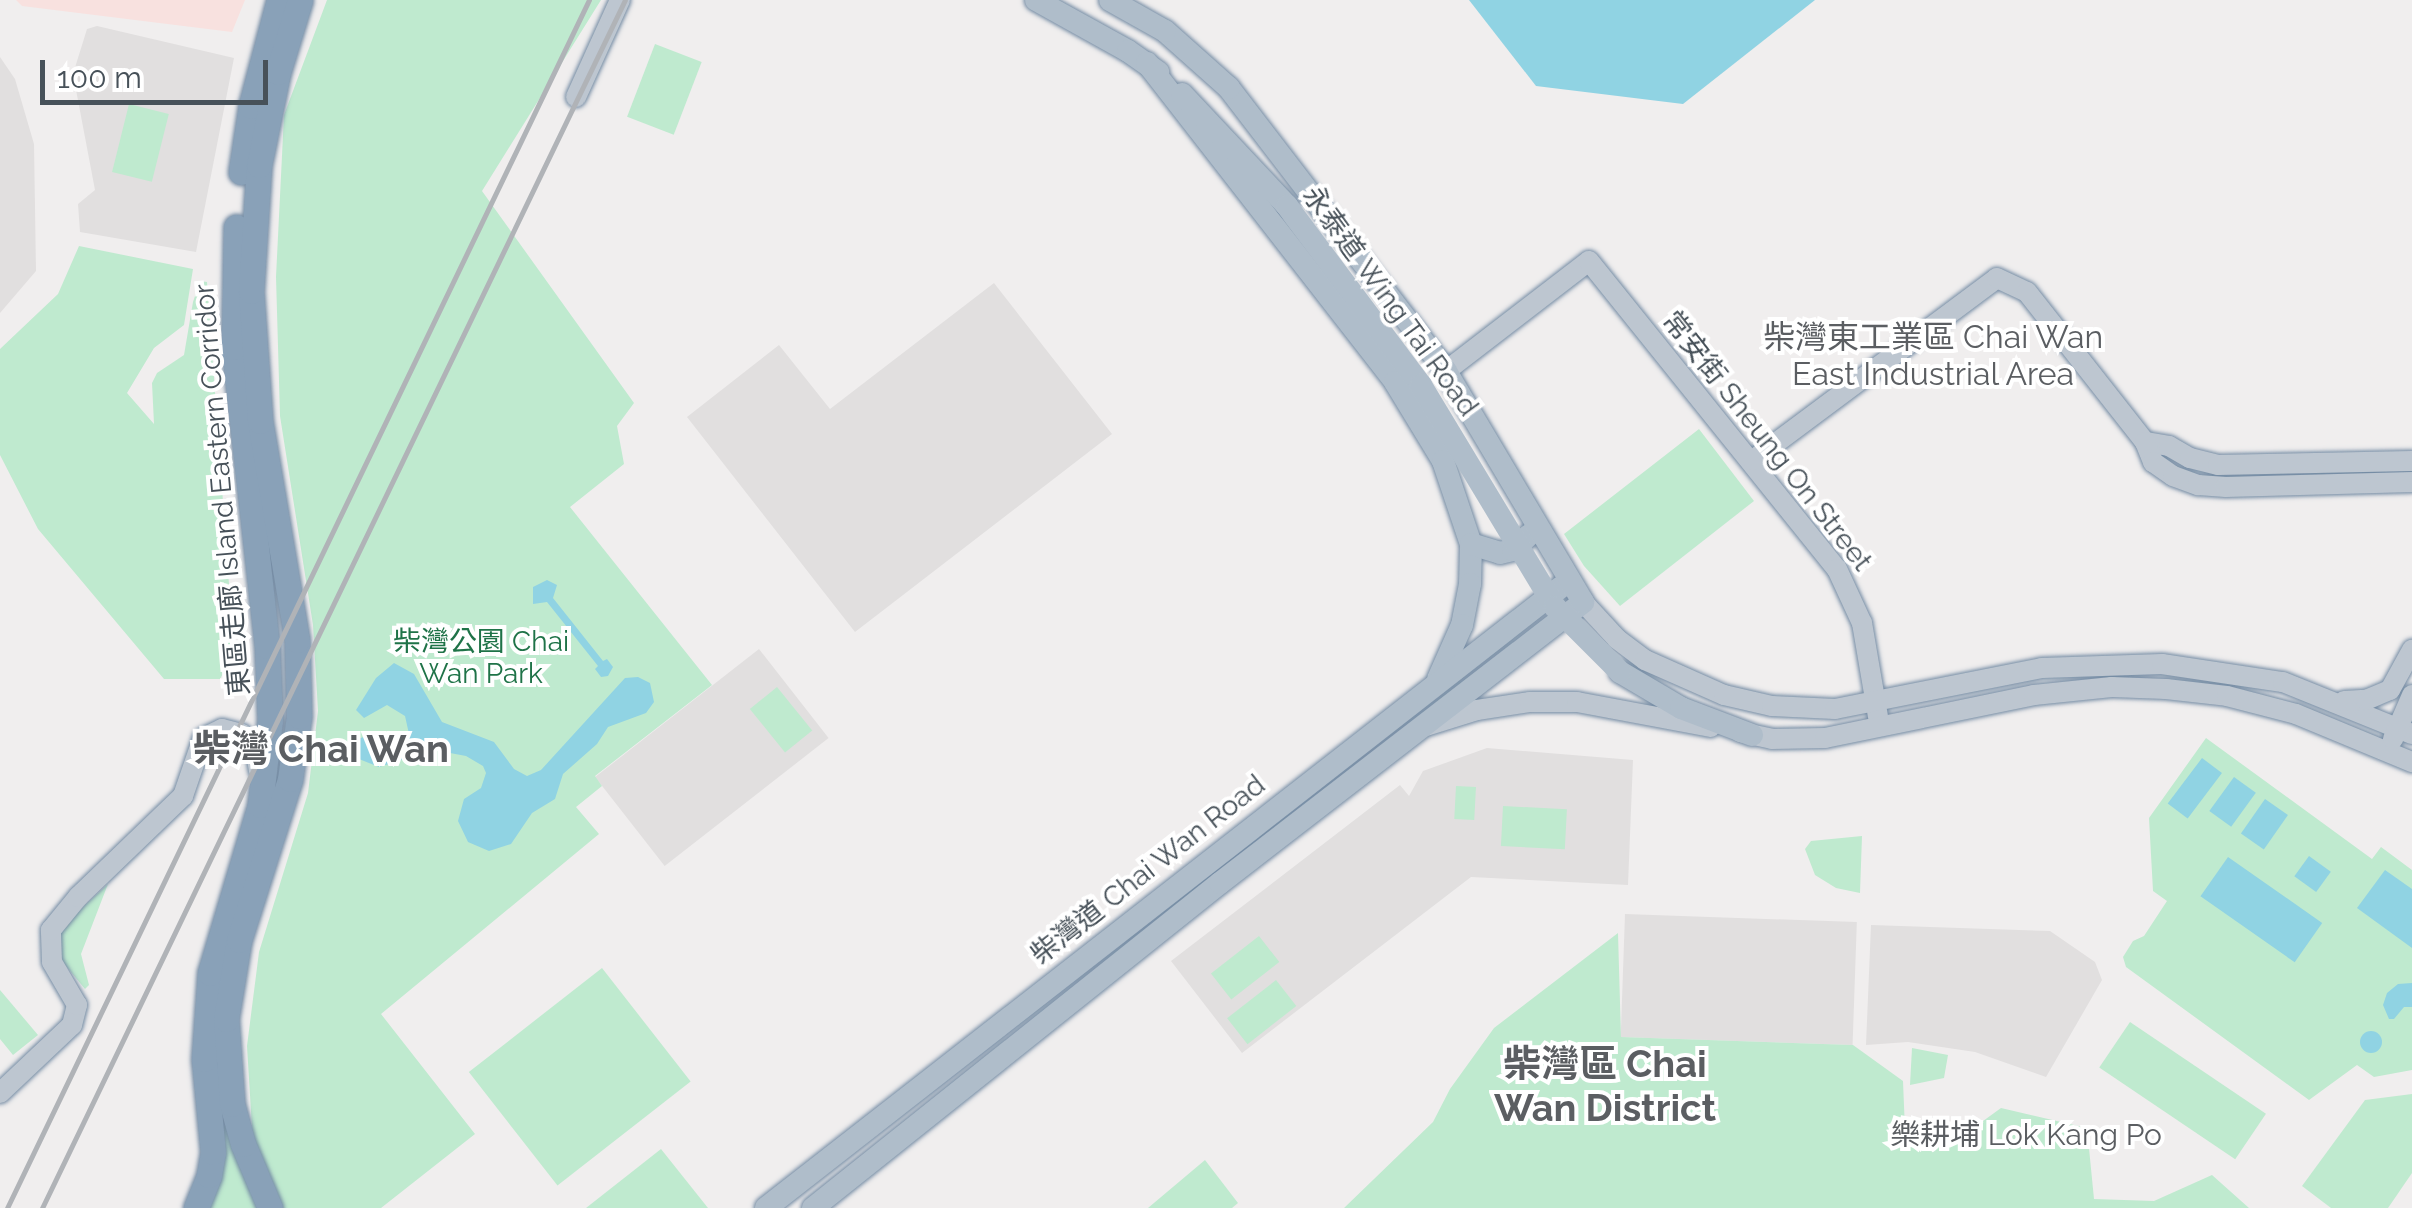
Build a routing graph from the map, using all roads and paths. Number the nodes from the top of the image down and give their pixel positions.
1 (279, 0) edge
2 (300, 0) edge
3 (620, 0) edge
4 (1036, 0) edge
5 (1110, 0) edge
6 (1147, 64) junction
7 (576, 97) dead end
8 (1446, 371) junction
9 (2146, 442) junction
10 (1753, 460) junction
11 (2412, 461) edge
12 (2412, 482) edge
13 (1532, 518) junction
14 (1471, 544) junction
15 (1568, 582) junction
16 (1583, 602) junction
17 (2412, 650) edge
18 (1434, 687) junction
19 (2412, 695) edge
20 (2337, 701) junction
21 (1876, 704) junction
22 (1419, 728) junction
23 (1880, 729) junction
24 (1752, 734) junction
25 (2405, 746) edge
26 (260, 806) junction
27 (0, 1093) edge
28 (860, 1135) junction
29 (876, 1157) junction
30 (196, 1208) edge
31 (270, 1208) edge
32 (766, 1208) edge
33 (812, 1208) edge

1 - 26 highway, 東區走廊 Island Eastern Corridor
2 - 31 highway, 東區走廊 Island Eastern Corridor
3 - 7 street
4 - 6 main road, 永泰道 Wing Tai Road
5 - 8 main road, 永泰道 Wing Tai Road
6 - 14 main road
6 - 24 main road, 永泰道 Wing Tai Road, bridge
8 - 10 street, 常安街 Sheung On Street
8 - 13 main road, 永泰道 Wing Tai Road
9 - 10 street
9 - 11 street
9 - 12 street
10 - 21 street, 常安街 Sheung On Street
13 - 14 main road
13 - 15 main road, 永泰道 Wing Tai Road
14 - 18 main road
15 - 16 main road, 永泰道 Wing Tai Road
15 - 18 main road, 柴灣道 Chai Wan Road
16 - 21 street, 永泰道 Wing Tai Road
16 - 22 main road, 柴灣道 Chai Wan Road
17 - 20 street
18 - 28 main road, 柴灣道 Chai Wan Road
19 - 25 street
20 - 21 street
20 - 25 street
21 - 23 street, 常安街 Sheung On Street
22 - 24 street, 柴灣道 Chai Wan Road
22 - 29 main road, 柴灣道 Chai Wan Road
23 - 24 street, 柴灣道 Chai Wan Road
23 - 25 street, 柴灣道 Chai Wan Road
26 - 27 street
26 - 30 highway, 東區走廊 Island Eastern Corridor
28 - 29 main road
28 - 32 main road, 柴灣道 Chai Wan Road
29 - 33 main road, 柴灣道 Chai Wan Road

